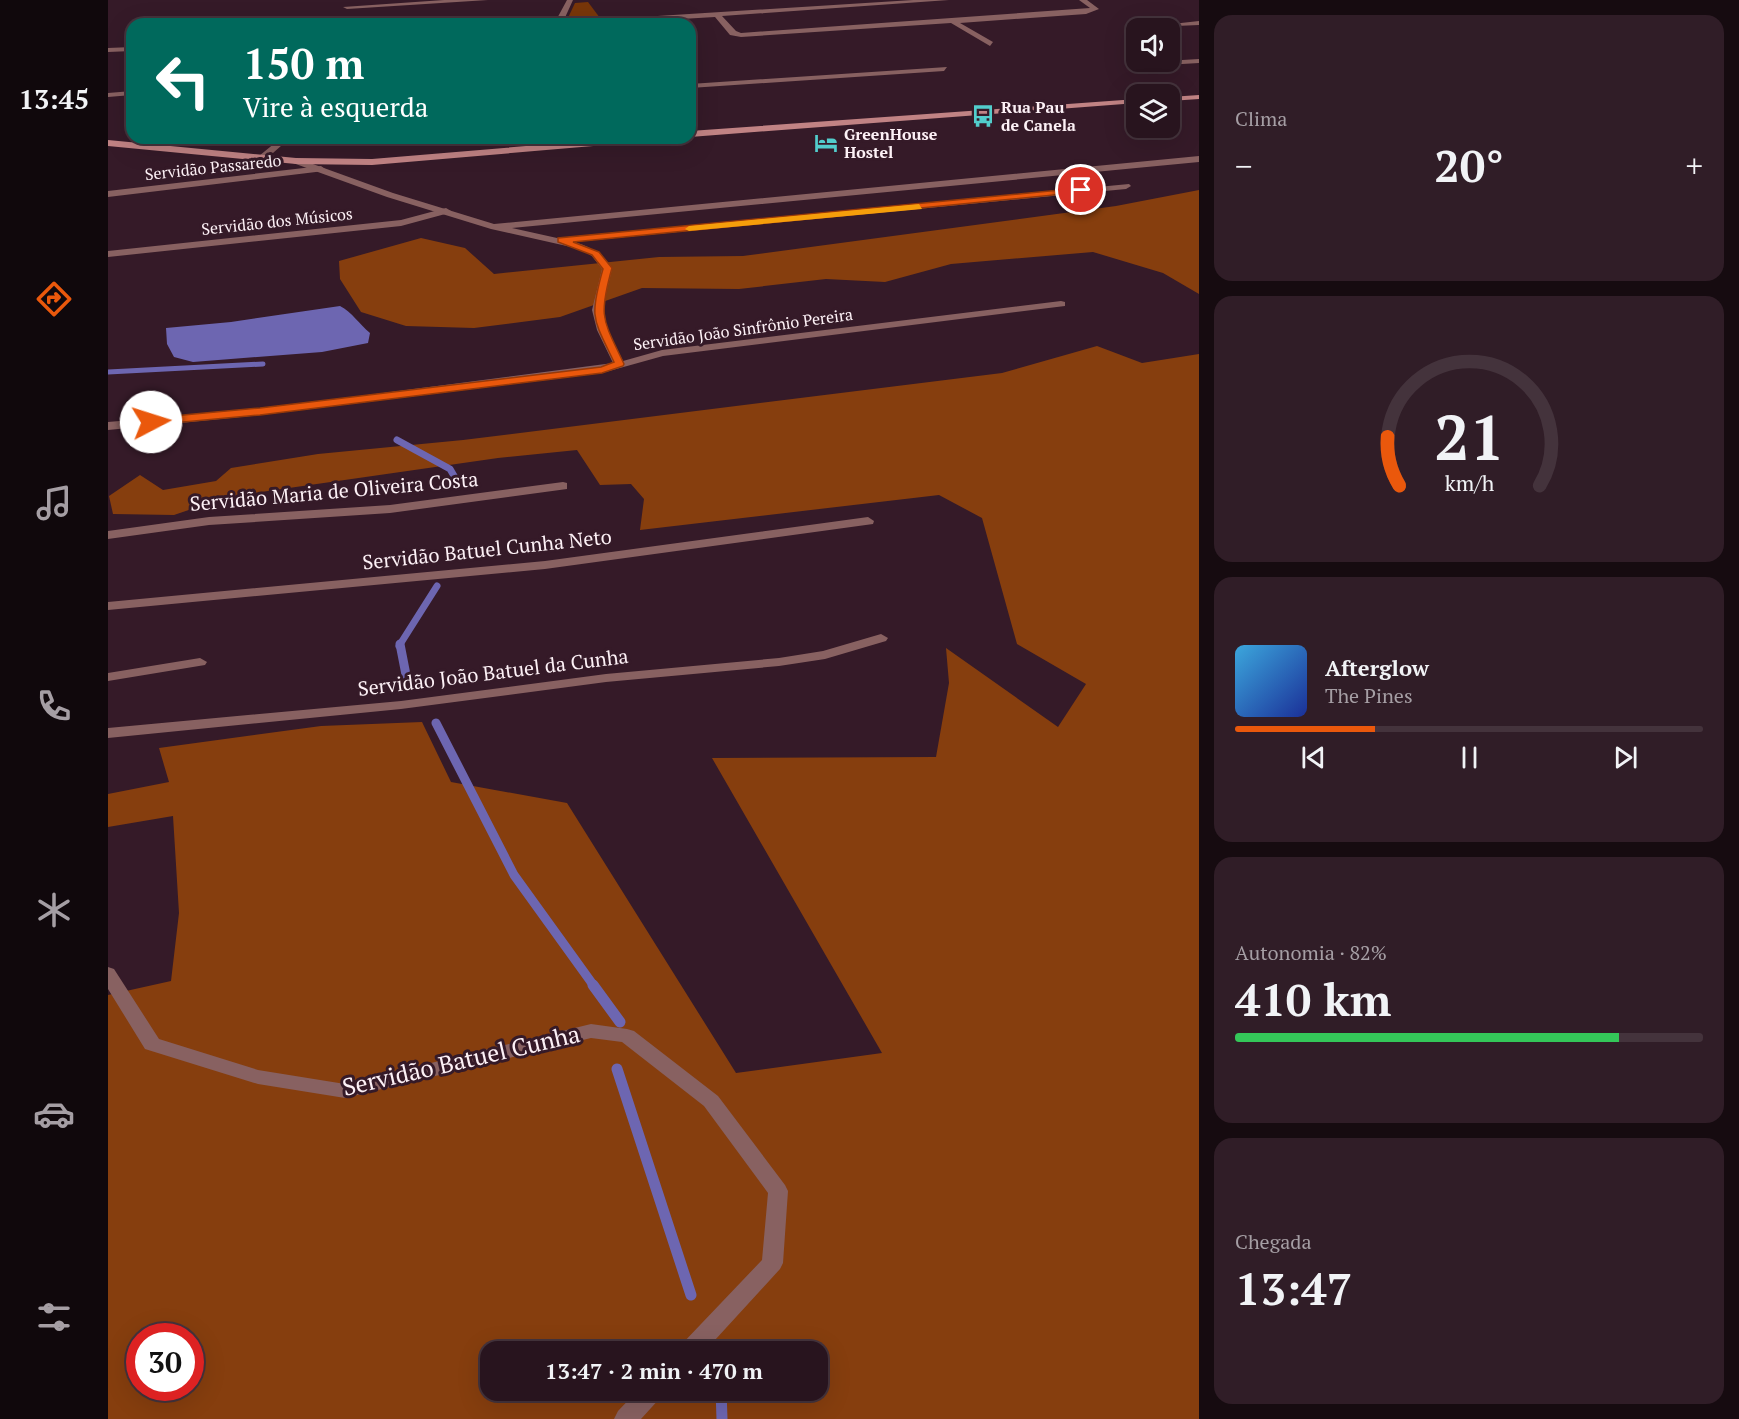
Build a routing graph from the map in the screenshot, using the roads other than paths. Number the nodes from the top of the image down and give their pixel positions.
1 (484, 0) edge
2 (570, 0) edge
3 (946, 0) edge
4 (1082, 0) edge
5 (348, 8) dead end
6 (717, 15) junction
7 (561, 18) edge
8 (666, 18) edge
9 (952, 21) junction
10 (1199, 23) edge
11 (1180, 24) edge
12 (990, 44) dead end
13 (126, 49) edge
14 (108, 50) edge
15 (1199, 61) edge
16 (1180, 62) edge
17 (944, 69) dead end
18 (696, 86) edge
19 (126, 94) edge
20 (108, 95) edge
21 (1199, 97) edge
22 (1180, 98) edge
23 (1126, 102) edge
24 (696, 135) edge
25 (108, 143) edge
26 (279, 144) edge
27 (585, 144) edge
28 (262, 158) junction
29 (1199, 159) edge
30 (296, 160) junction
31 (321, 169) junction
32 (1126, 186) dead end
33 (108, 194) edge
34 (446, 211) junction
35 (494, 226) junction
36 (561, 240) junction
37 (109, 254) edge
38 (1061, 304) dead end
39 (619, 364) junction
40 (108, 426) edge
41 (563, 486) dead end
42 (868, 521) dead end
43 (108, 535) edge
44 (108, 606) edge
45 (881, 638) dead end
46 (200, 662) dead end
47 (108, 678) edge
48 (108, 733) edge
49 (108, 974) edge
50 (699, 1341) edge
51 (643, 1401) edge
52 (626, 1419) edge

1 - 5 street
2 - 7 street
3 - 6 street
4 - 9 street
6 - 8 street
6 - 9 street
9 - 12 street
10 - 11 street
13 - 14 street
15 - 16 street
17 - 18 street
19 - 20 street
21 - 22 street
23 - 24 street
25 - 28 street
26 - 28 street
27 - 30 street
28 - 30 street
29 - 35 street
30 - 31 street
31 - 33 street, Servidão Passaredo
31 - 34 street
32 - 36 street
34 - 35 street
34 - 37 street, Servidão dos Músicos
35 - 36 street
36 - 39 street
38 - 39 street, Servidão João Sinfrônio Pereira
39 - 40 street, Servidão João Sinfrônio Pereira
41 - 43 street, Servidão Maria de Oliveira Costa
42 - 44 street, Servidão Batuel Cunha Neto
45 - 48 street, Servidão João Batuel da Cunha
46 - 47 street
49 - 50 street, Servidão Batuel Cunha
51 - 52 street

